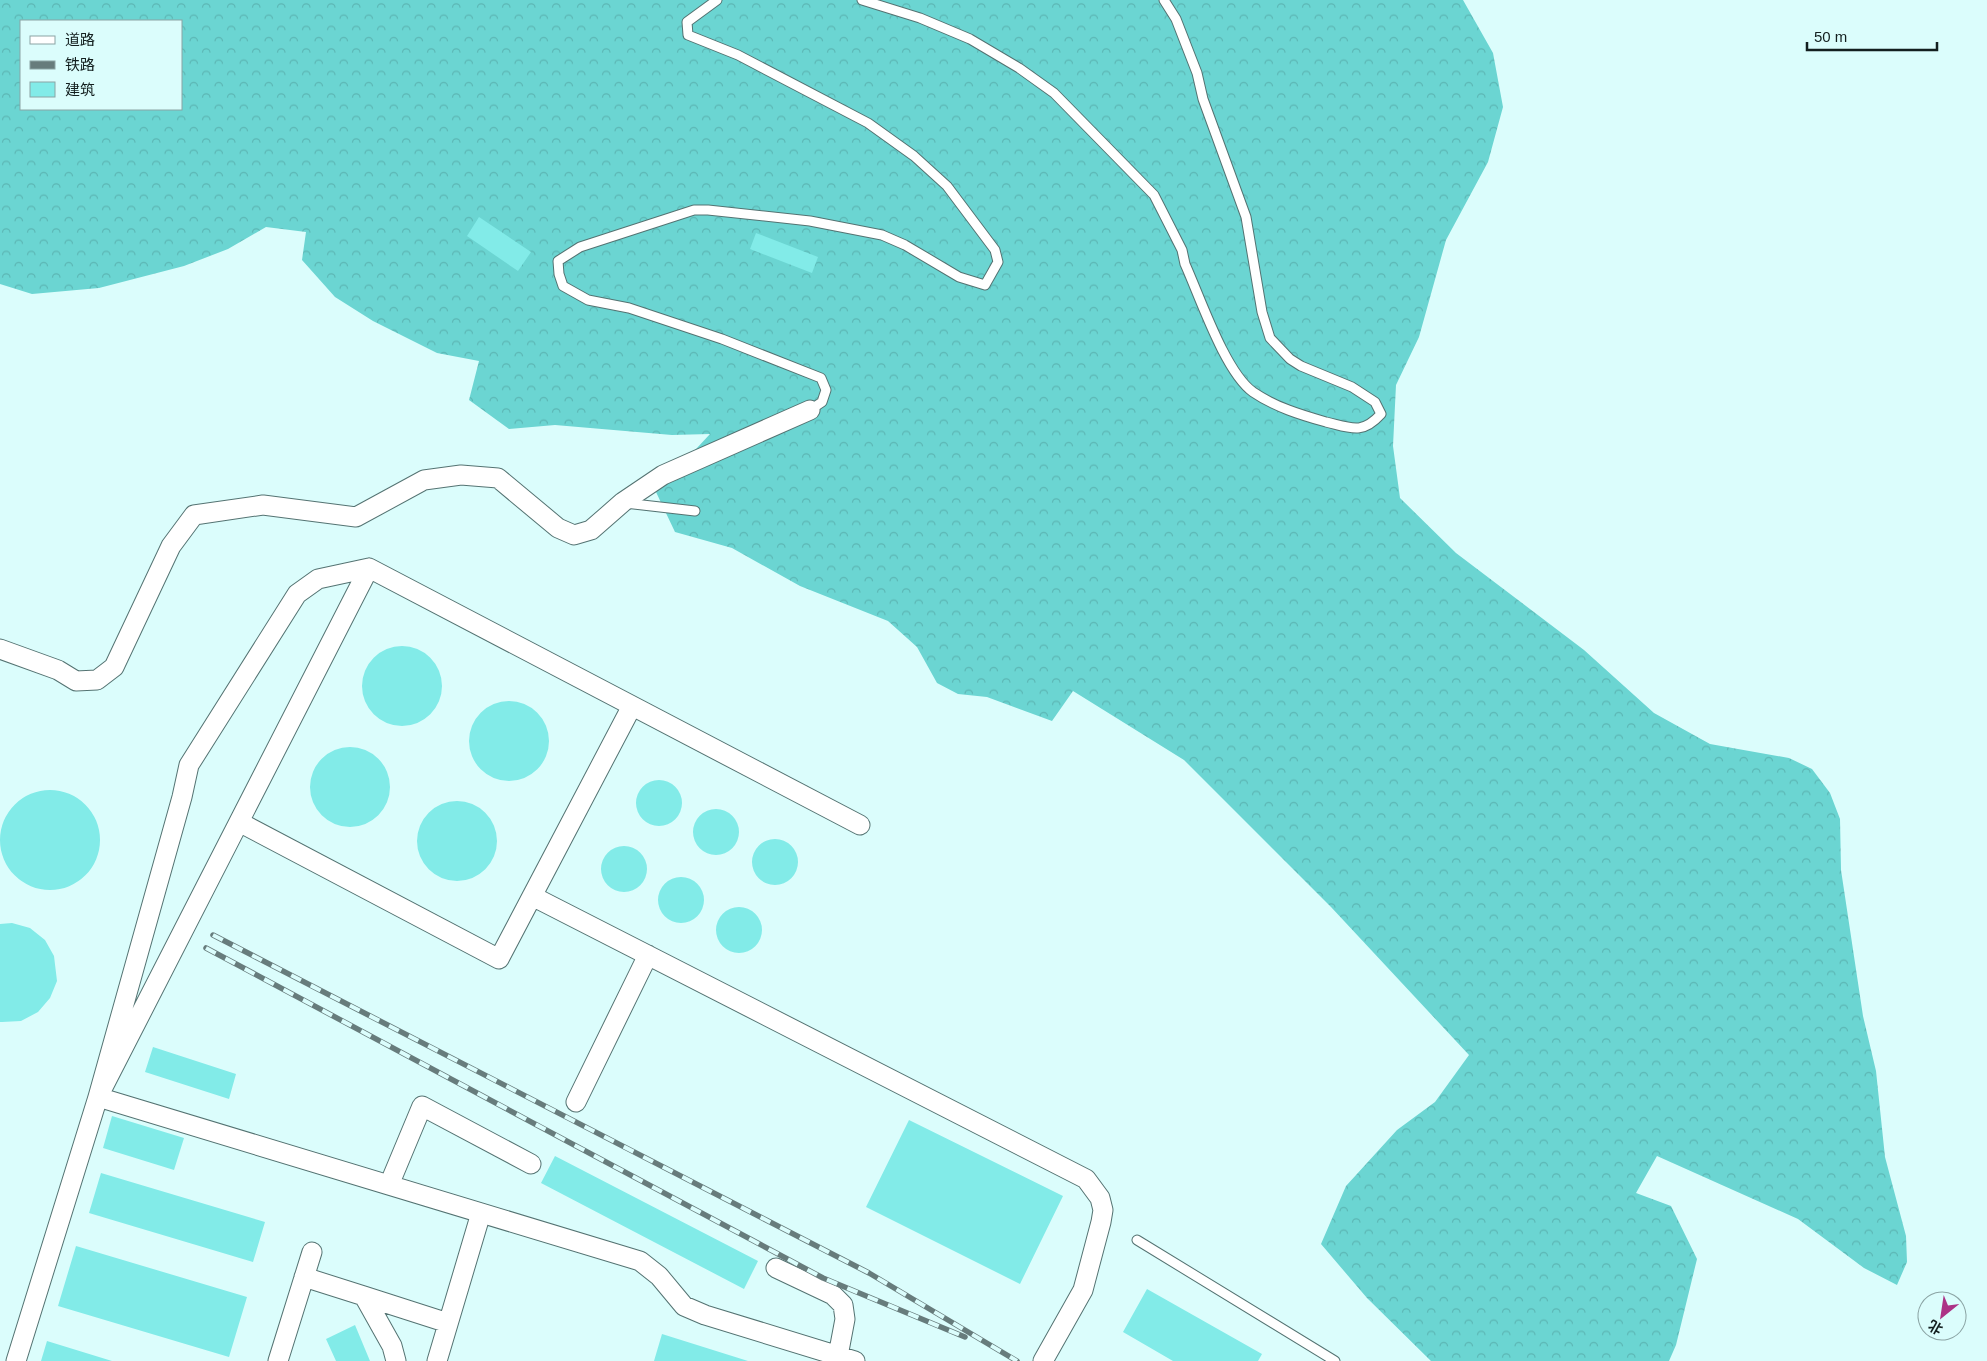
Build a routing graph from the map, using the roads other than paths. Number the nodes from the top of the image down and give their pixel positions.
1 (717, 0) edge
2 (862, 0) edge
3 (1164, 0) edge
4 (810, 410) joint
5 (623, 502) junction
6 (695, 511) dead end
7 (369, 568) junction
8 (0, 649) edge
9 (632, 706) junction
10 (239, 822) junction
11 (860, 825) dead end
12 (532, 896) junction
13 (648, 955) junction
14 (98, 1097) junction
15 (576, 1102) dead end
16 (531, 1164) dead end
17 (389, 1185) junction
18 (481, 1213) junction
19 (1137, 1240) dead end
20 (312, 1252) dead end
21 (776, 1268) dead end
22 (304, 1277) junction
23 (364, 1296) junction
24 (448, 1323) junction
25 (846, 1358) edge
26 (16, 1361) edge
27 (278, 1361) edge
28 (396, 1361) edge
29 (437, 1361) edge
30 (1043, 1361) edge
31 (1335, 1361) edge

1 - 4 lane
2 - 3 lane
4 - 5 street
5 - 6 lane
5 - 8 street
7 - 9 street
7 - 10 street
7 - 14 street
9 - 11 street
9 - 12 street
10 - 12 street
10 - 14 street
12 - 13 street
13 - 15 street
13 - 30 street
14 - 17 street
14 - 26 street
16 - 17 street
17 - 18 street
18 - 24 street
18 - 25 street
19 - 31 lane
20 - 22 street
21 - 25 street
22 - 23 street
22 - 27 street
23 - 24 street
23 - 28 street
24 - 29 street

